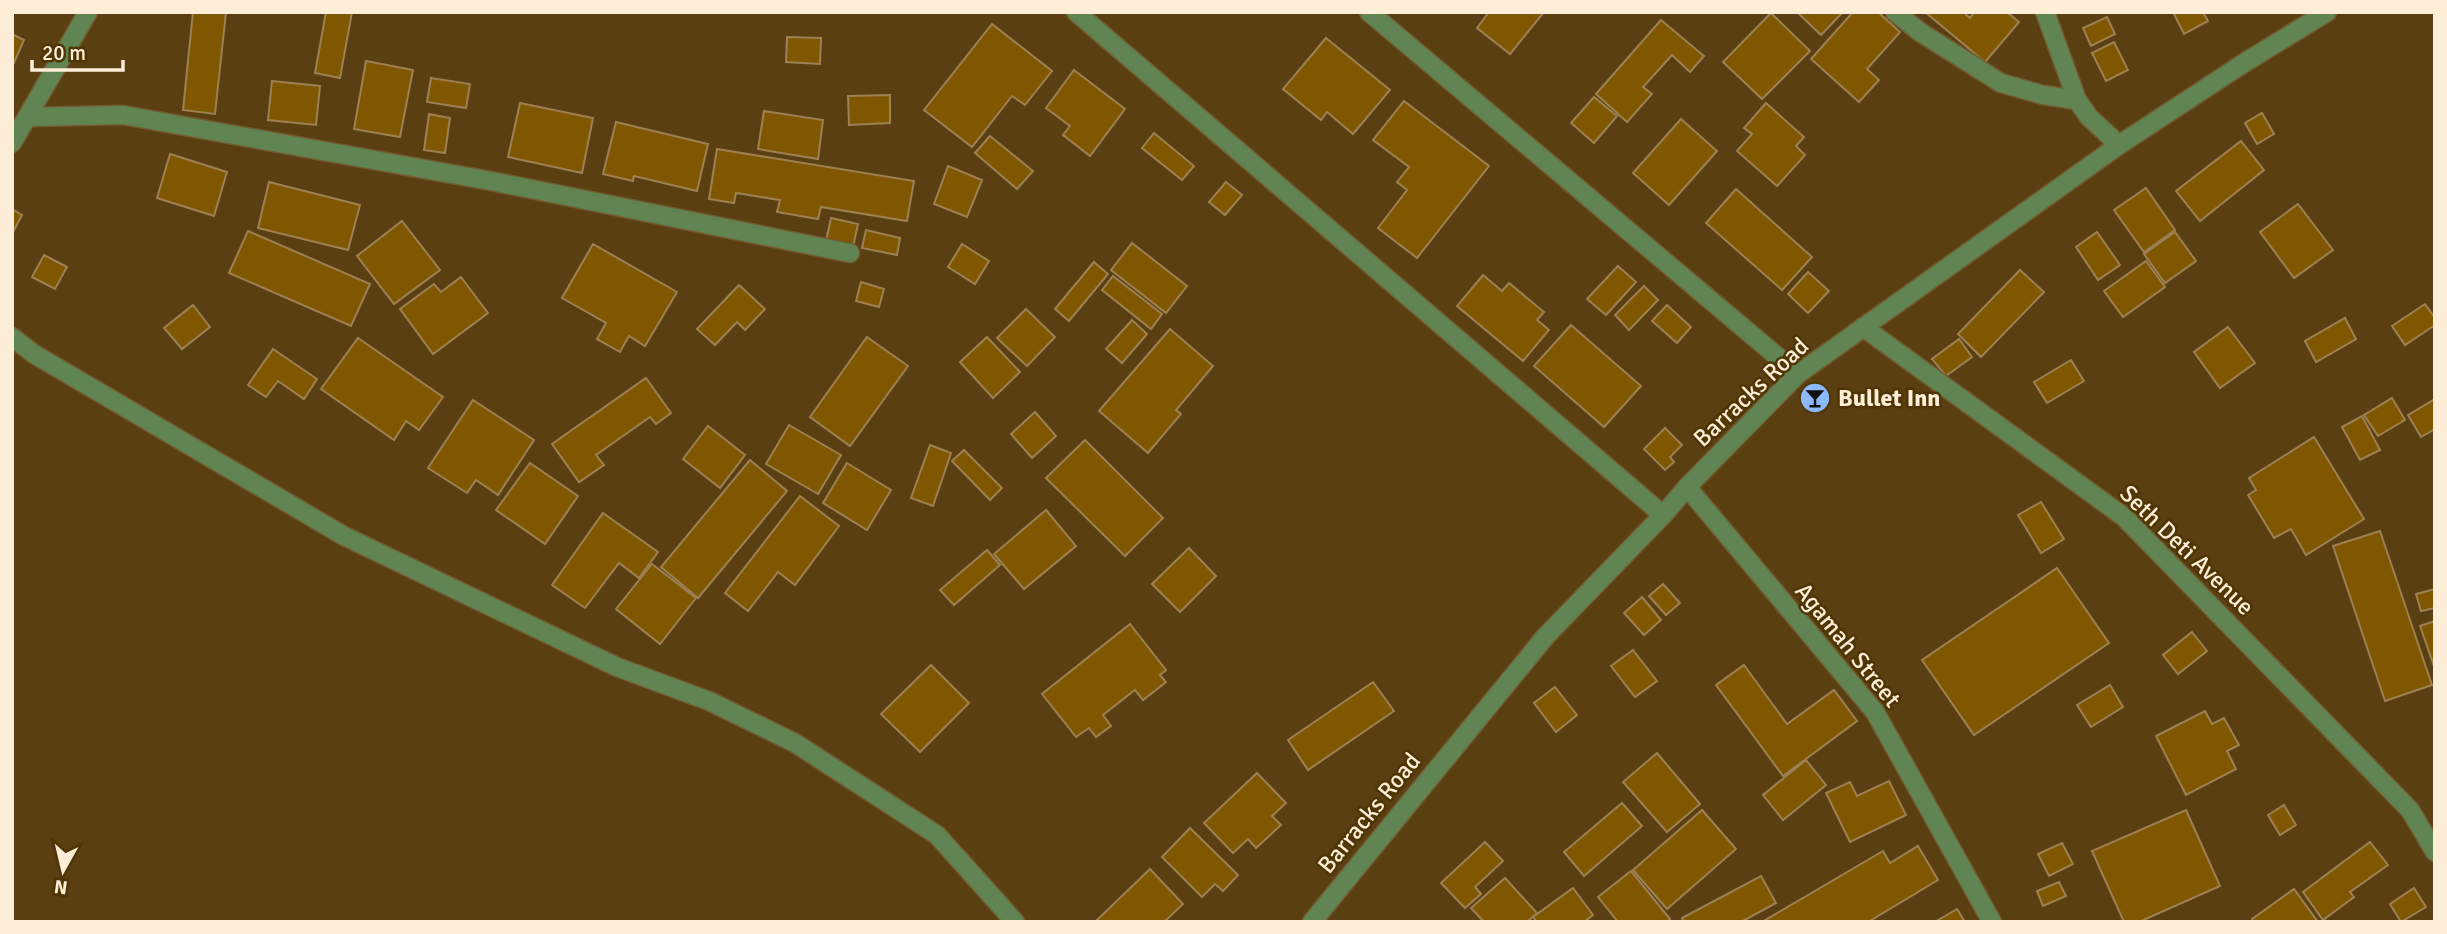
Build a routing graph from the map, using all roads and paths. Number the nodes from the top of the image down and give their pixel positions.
1 (88, 12) edge
2 (1076, 12) edge
3 (1369, 12) edge
4 (1895, 12) edge
5 (2045, 12) edge
6 (2327, 12) edge
7 (2077, 100) junction
8 (28, 117) junction
9 (12, 143) edge
10 (2119, 145) junction
11 (850, 253) dead end
12 (1864, 327) junction
13 (12, 337) edge
14 (1798, 374) junction
15 (1687, 487) junction
16 (1663, 514) junction
17 (2435, 852) edge
18 (1015, 922) edge
19 (1312, 922) edge
20 (1992, 922) edge

1 - 8 street
2 - 16 street
3 - 14 street
4 - 7 street
5 - 7 street
6 - 10 street, Barracks Road
7 - 10 street
8 - 9 street
8 - 11 street
10 - 12 street, Barracks Road
12 - 14 street, Barracks Road
12 - 17 street, Seth Deti Avenue
13 - 18 street
14 - 15 street, Barracks Road
15 - 16 street, Barracks Road
15 - 20 street, Agamah Street
16 - 19 street, Barracks Road

